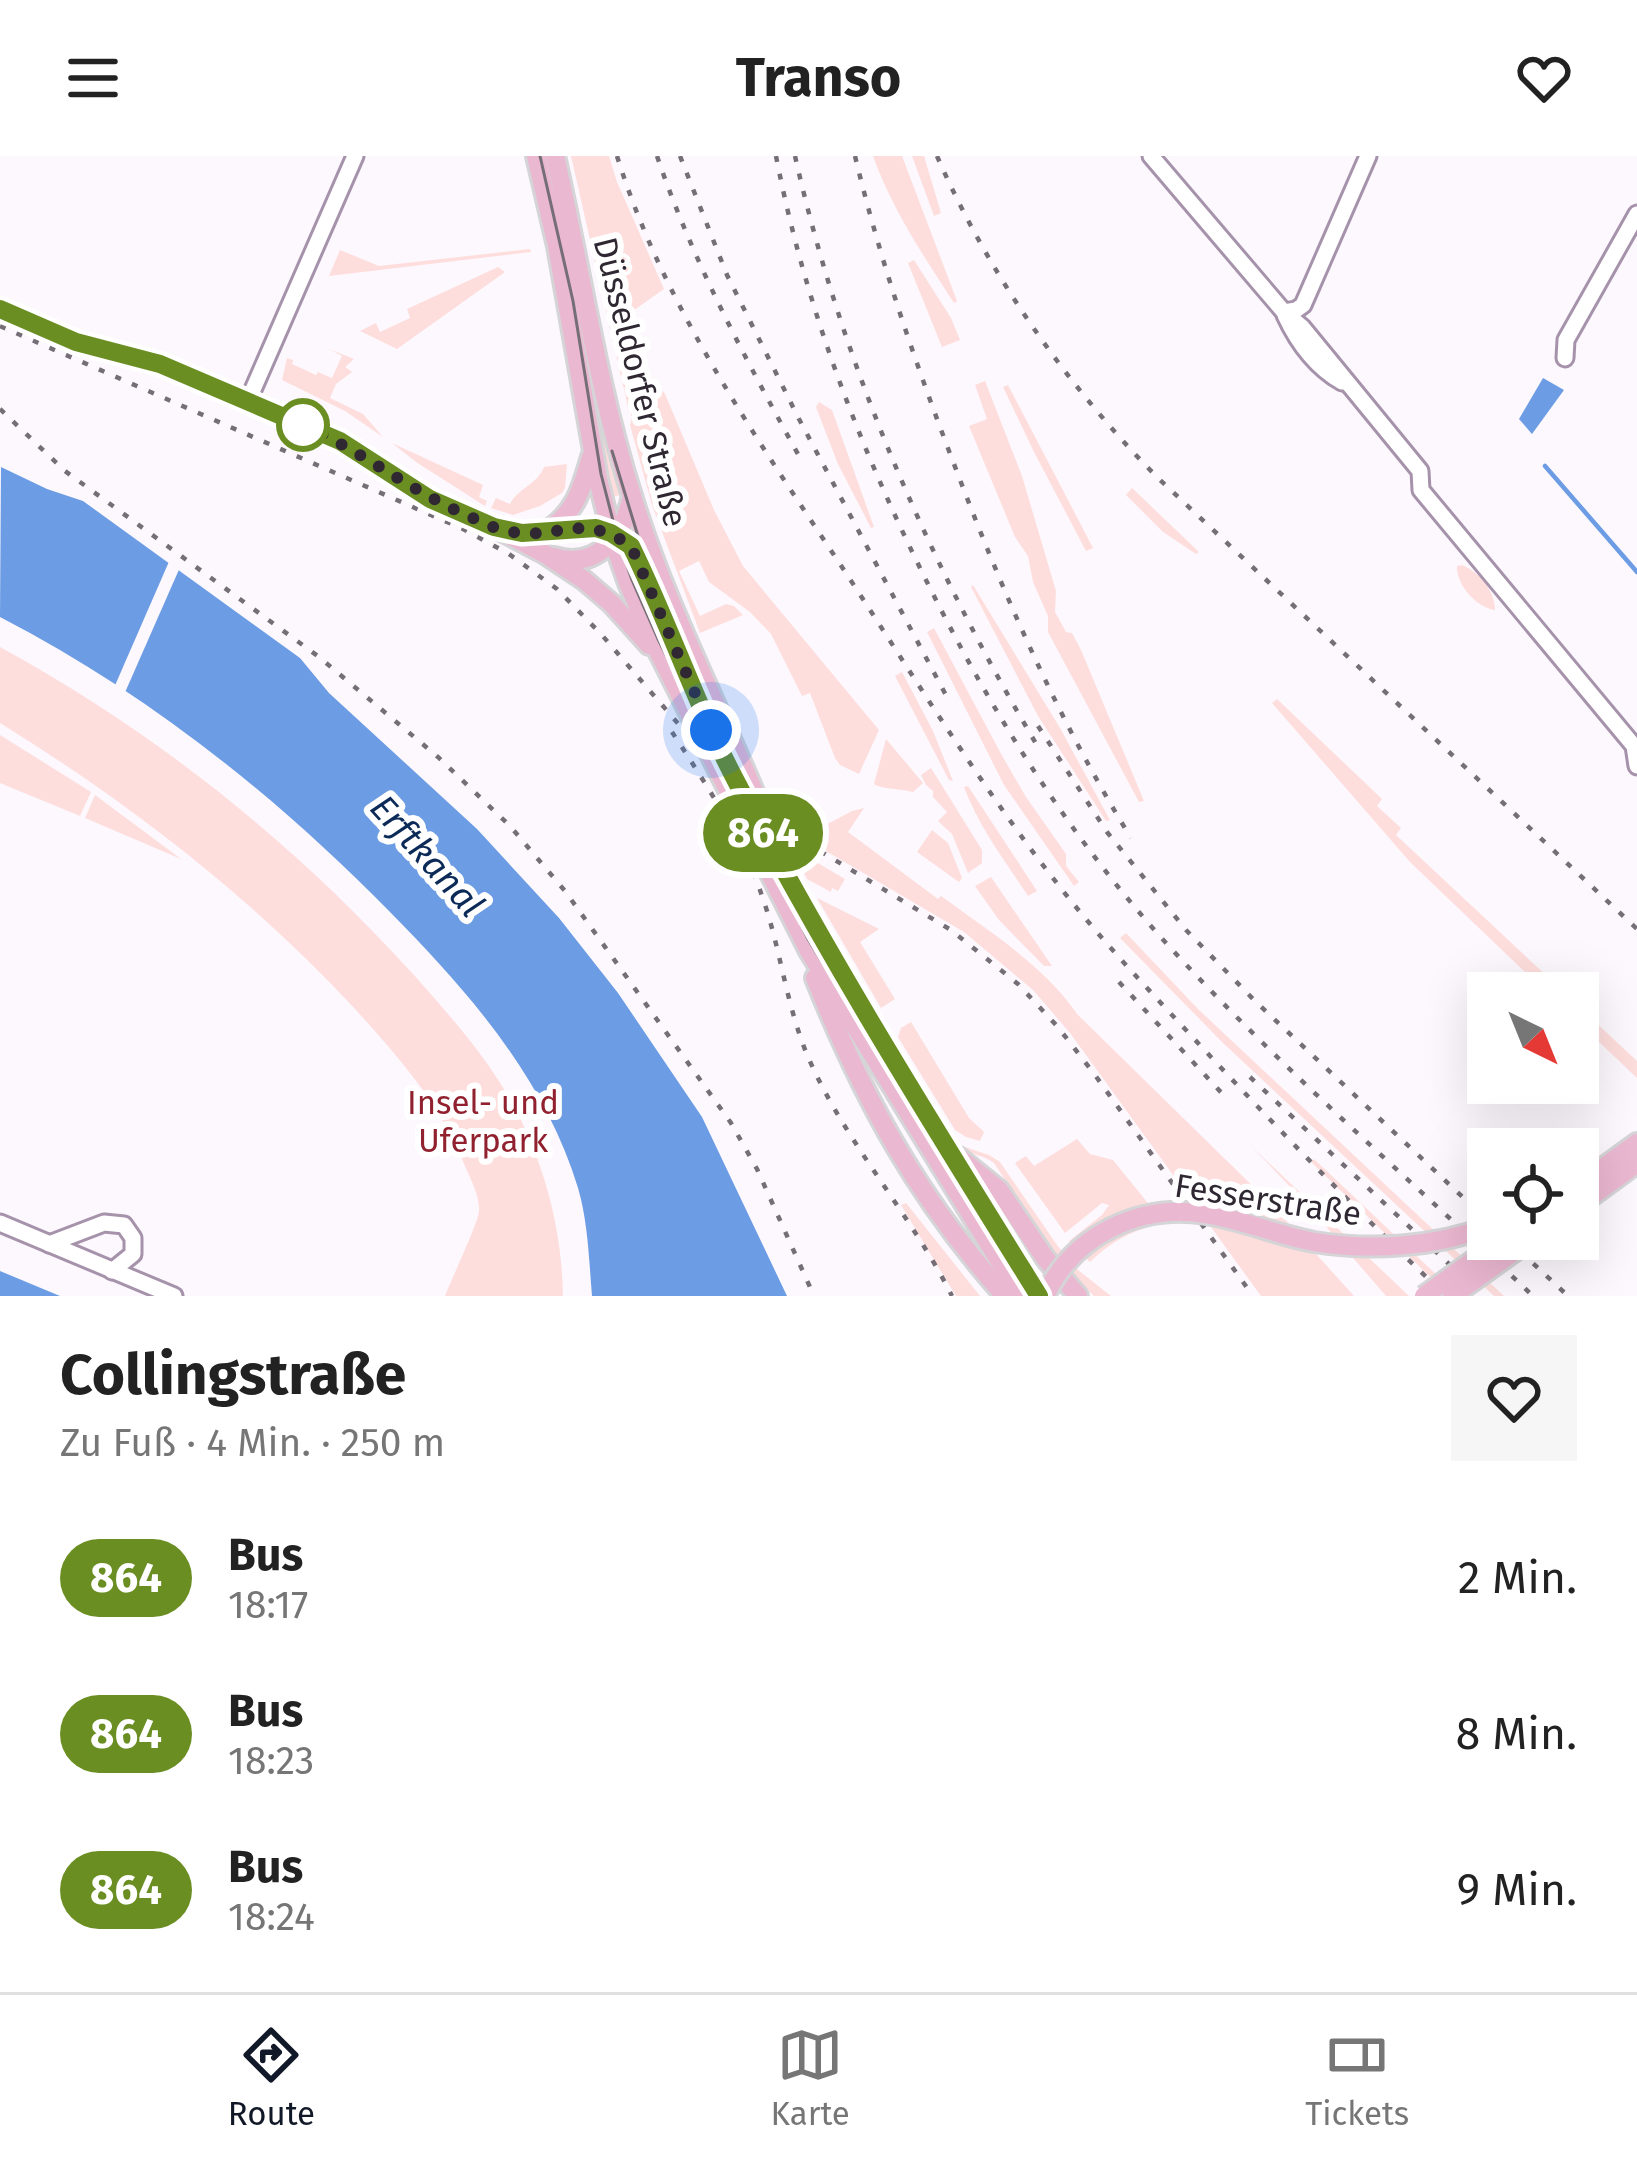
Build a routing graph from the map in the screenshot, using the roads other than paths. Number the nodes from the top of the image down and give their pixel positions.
1 (355, 156) edge
2 (536, 156) edge
3 (555, 156) edge
4 (1151, 156) edge
5 (1368, 156) edge
6 (1637, 214) edge
7 (0, 309) edge
8 (1284, 312) junction
9 (1565, 358) dead end
10 (248, 401) junction
11 (592, 451) junction
12 (632, 496) junction
13 (494, 527) junction
14 (545, 531) junction
15 (614, 536) junction
16 (545, 554) junction
17 (668, 670) junction
18 (1637, 766) edge
19 (792, 884) junction
20 (788, 910) junction
21 (934, 1125) junction
22 (1637, 1143) edge
23 (1637, 1163) edge
24 (1599, 1171) edge
25 (1599, 1191) edge
26 (0, 1223) edge
27 (1467, 1232) edge
28 (49, 1244) junction
29 (1475, 1260) edge
30 (1503, 1260) edge
31 (112, 1270) junction
32 (174, 1296) edge
33 (1005, 1296) edge
34 (1021, 1296) edge
35 (1042, 1296) edge
36 (1078, 1296) edge
37 (1424, 1296) edge
38 (1452, 1296) edge

1 - 10 street
2 - 11 main road, Düsseldorfer Straße
3 - 12 main road, Düsseldorfer Straße
4 - 8 street
5 - 8 street
6 - 9 street
7 - 10 main road
8 - 18 street
10 - 13 main road
11 - 14 main road
11 - 15 main road, Düsseldorfer Straße
12 - 15 main road
12 - 19 main road, Düsseldorfer Straße
13 - 14 main road, Düsseldorfer Straße
13 - 16 main road
14 - 15 main road, Düsseldorfer Straße
15 - 16 main road
15 - 17 main road, Düsseldorfer Straße
15 - 19 main road, Düsseldorfer Straße
16 - 17 main road
17 - 20 main road, Düsseldorfer Straße
19 - 21 main road, Düsseldorfer Straße
20 - 33 main road
20 - 34 main road, Düsseldorfer Straße
21 - 35 main road, Düsseldorfer Straße
21 - 36 main road
22 - 24 main road
23 - 25 main road
26 - 28 street
27 - 35 main road, Fesserstraße, bridge
28 - 31 street
28 - 31 street
29 - 37 main road, bridge
30 - 38 main road, bridge
31 - 32 street

